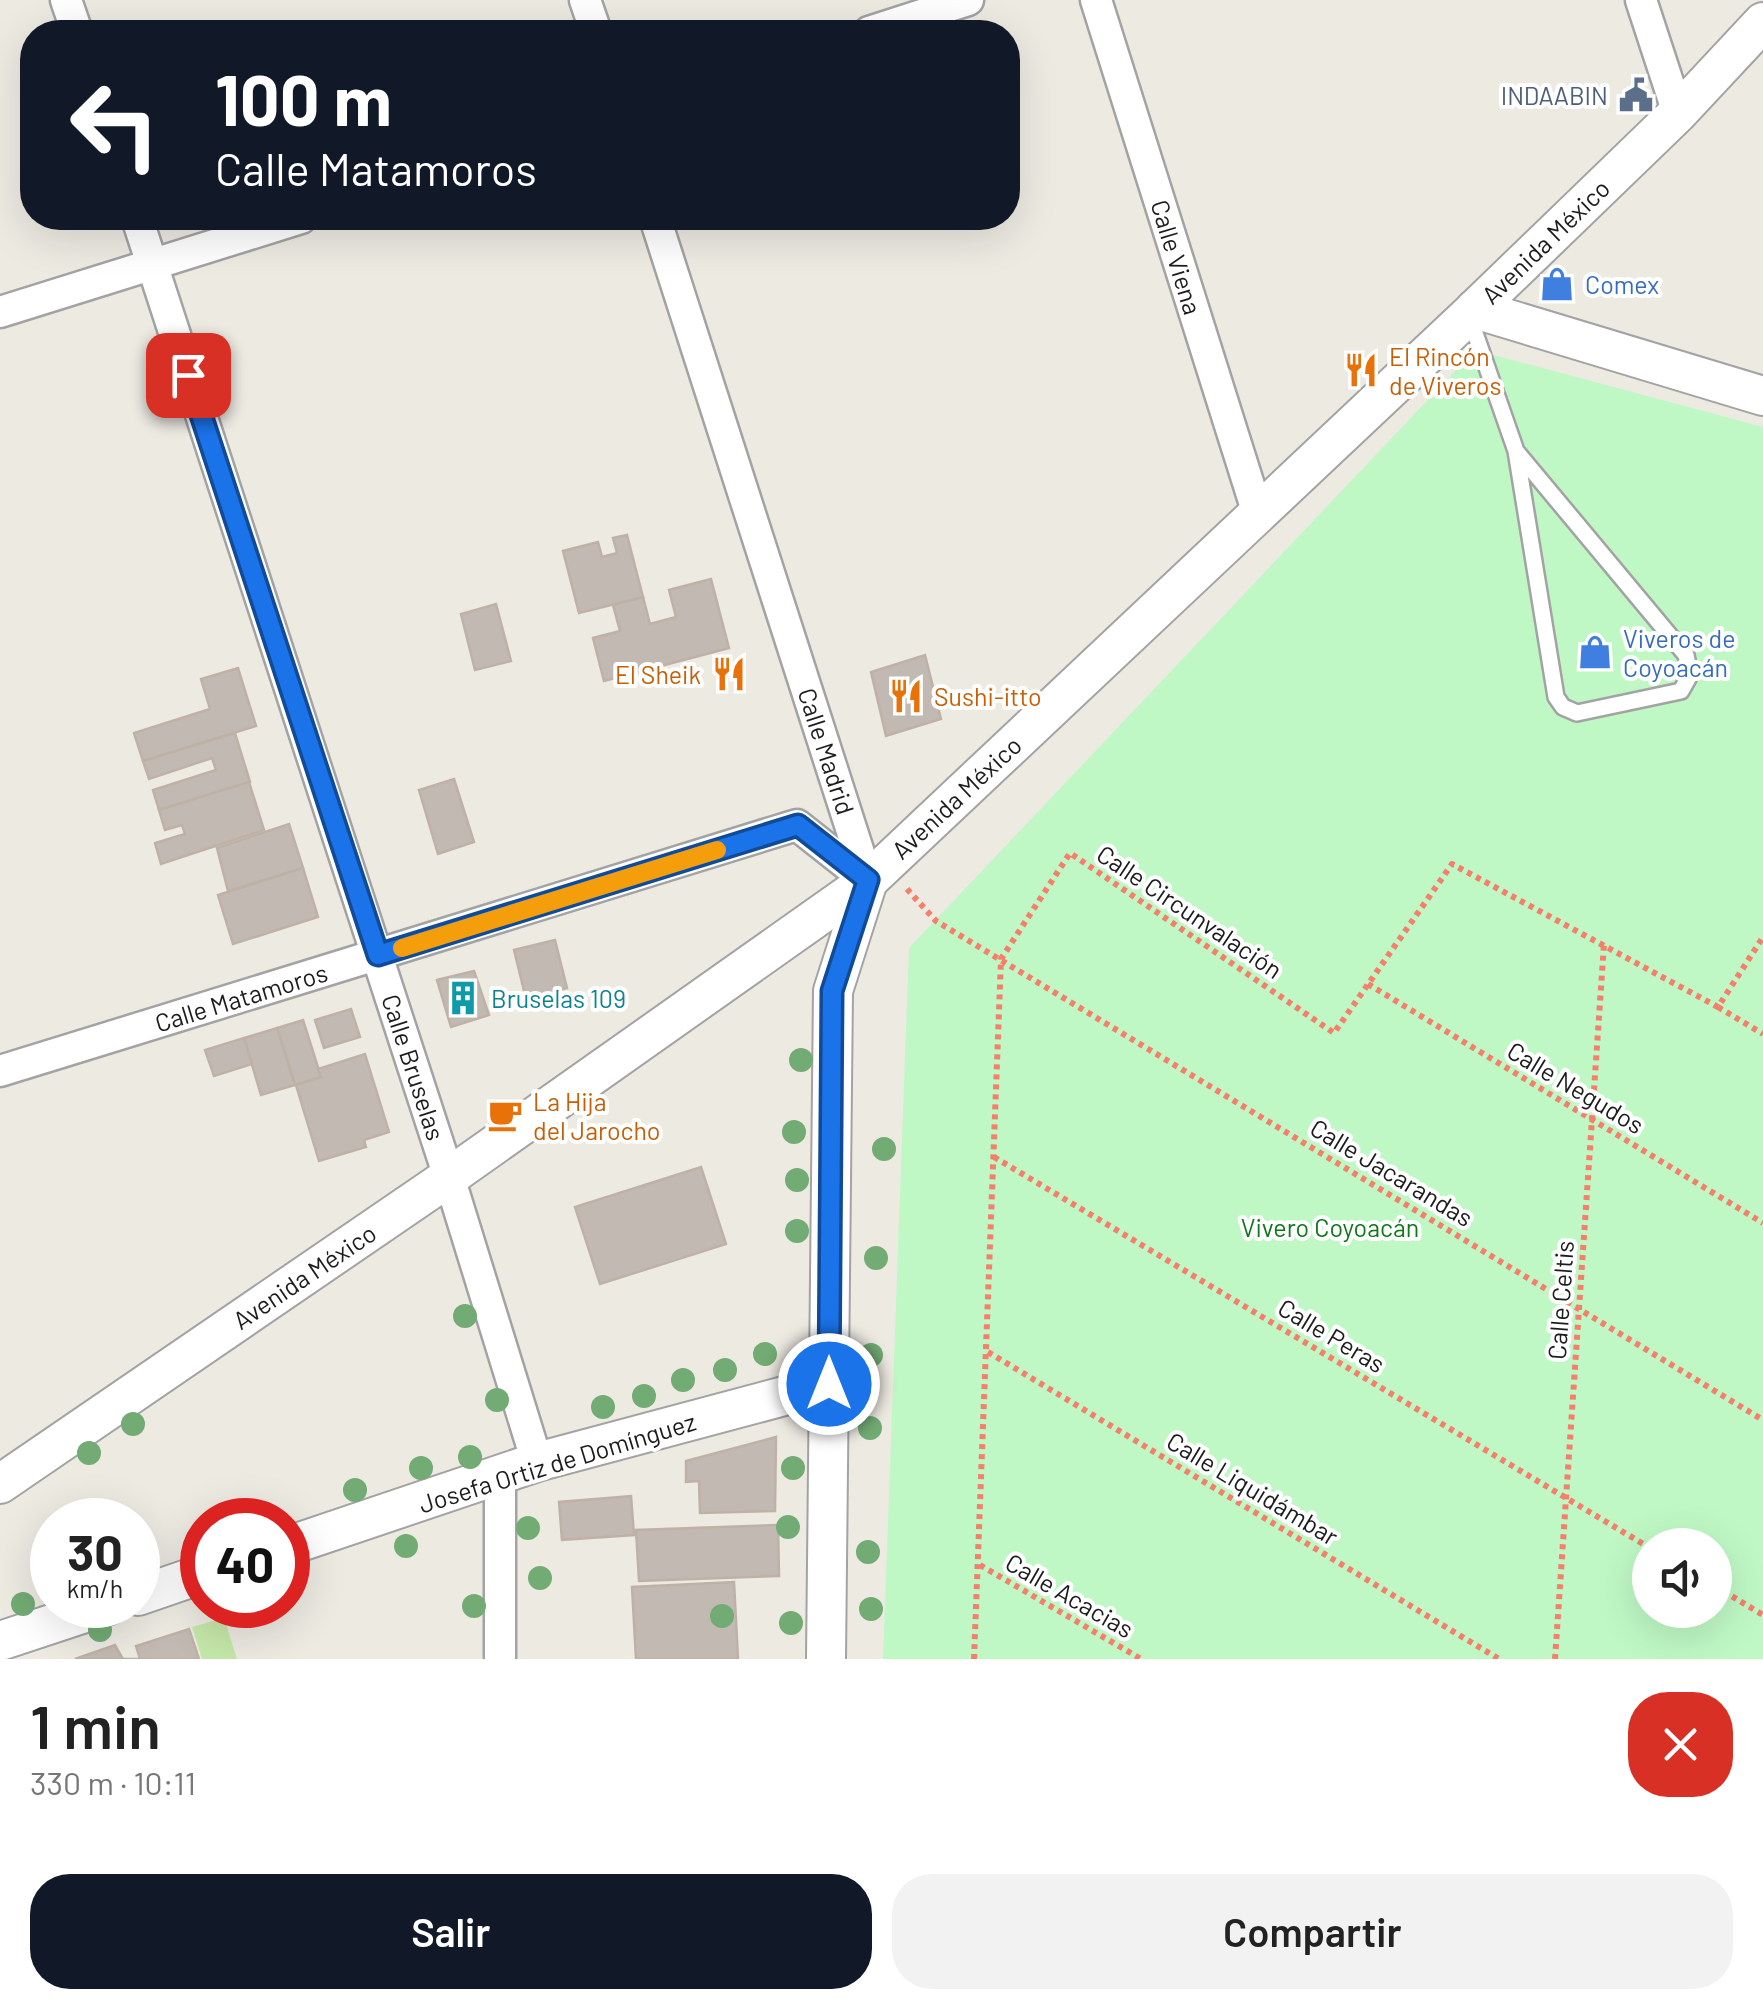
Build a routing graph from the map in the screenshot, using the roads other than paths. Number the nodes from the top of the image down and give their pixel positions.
1 (968, 0) edge
2 (1096, 0) edge
3 (1641, 0) edge
4 (906, 20) edge
5 (1763, 22) edge
6 (1678, 113) junction
7 (141, 230) edge
8 (264, 230) edge
9 (659, 230) edge
10 (153, 266) junction
11 (0, 312) edge
12 (1472, 312) junction
13 (1763, 396) edge
14 (1516, 451) junction
15 (1258, 514) junction
16 (877, 873) junction
17 (378, 955) junction
18 (0, 1071) edge
19 (449, 1176) junction
20 (829, 1384) junction
21 (537, 1462) junction
22 (500, 1476) junction
23 (0, 1484) edge
24 (310, 1539) edge
25 (39, 1628) edge
26 (0, 1641) edge
27 (500, 1659) edge
28 (826, 1659) edge

1 - 4 street
2 - 15 street, Calle Viena
3 - 6 street
5 - 6 street, Avenida México
6 - 12 street, Avenida México
7 - 10 street, Calle Bruselas
8 - 10 street
9 - 16 street, Calle Madrid
10 - 11 street
10 - 17 street, Calle Bruselas
12 - 13 street
12 - 14 lane
12 - 15 street, Avenida México
14 - 14 lane
15 - 16 street, Avenida México
16 - 17 street, Calle Matamoros
16 - 19 street, Avenida México
16 - 20 street
17 - 18 street, Calle Matamoros
17 - 19 street, Calle Bruselas
19 - 21 street, Calle Bruselas
19 - 23 street, Avenida México
20 - 21 street, Josefa Ortiz de Domínguez
20 - 28 street
21 - 22 street, Josefa Ortiz de Domínguez
22 - 24 street, Josefa Ortiz de Domínguez
22 - 27 street
25 - 26 street

